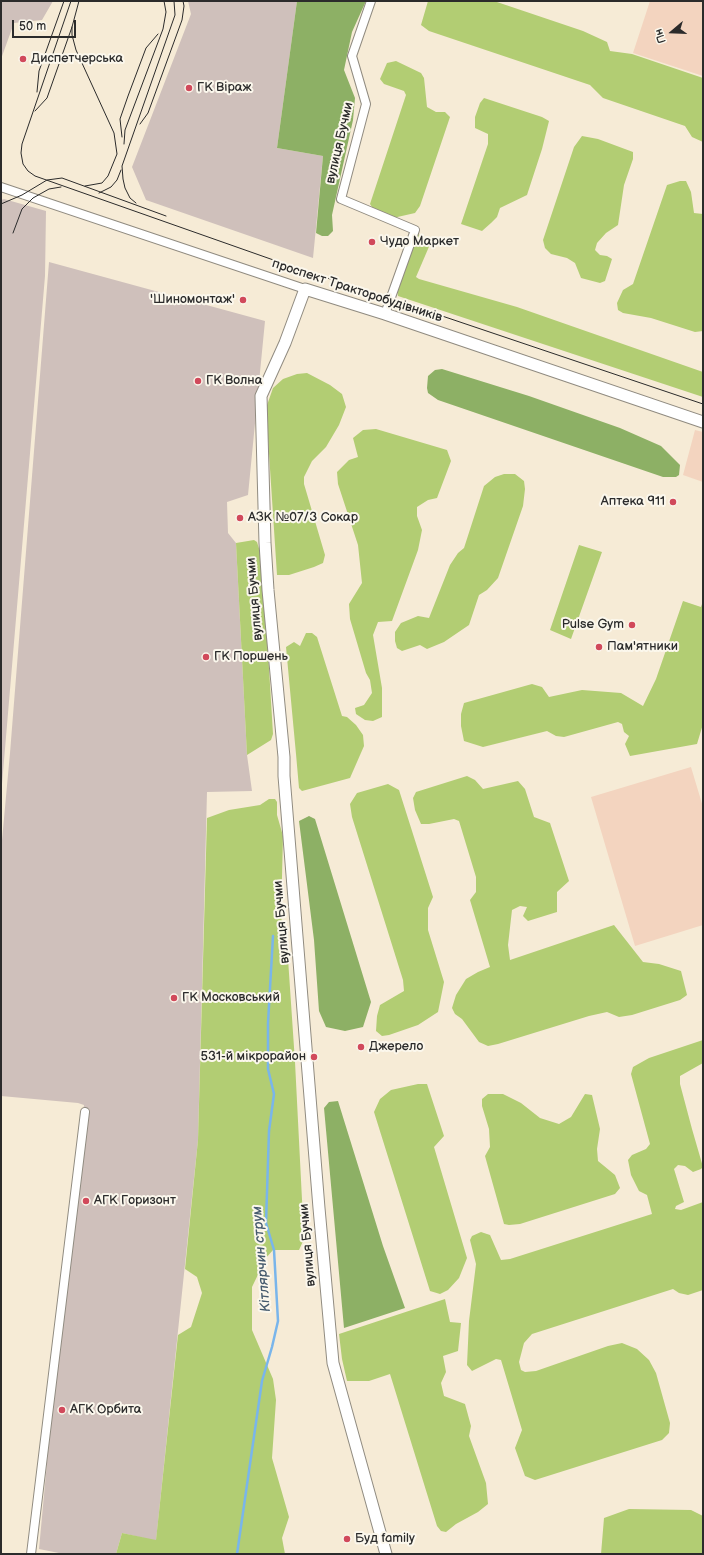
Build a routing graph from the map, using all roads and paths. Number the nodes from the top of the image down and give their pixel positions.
1 (371, 1) edge
2 (1, 187) edge
3 (305, 289) junction
4 (384, 314) junction
5 (703, 422) edge
6 (85, 1112) dead end
7 (32, 1554) edge
8 (386, 1554) edge

1 - 4 street, вулиця Бучми
2 - 3 street, проспект Тракторобудівників
3 - 4 street, проспект Тракторобудівників
3 - 8 street, вулиця Бучми
4 - 5 street, проспект Тракторобудівників
6 - 7 street

